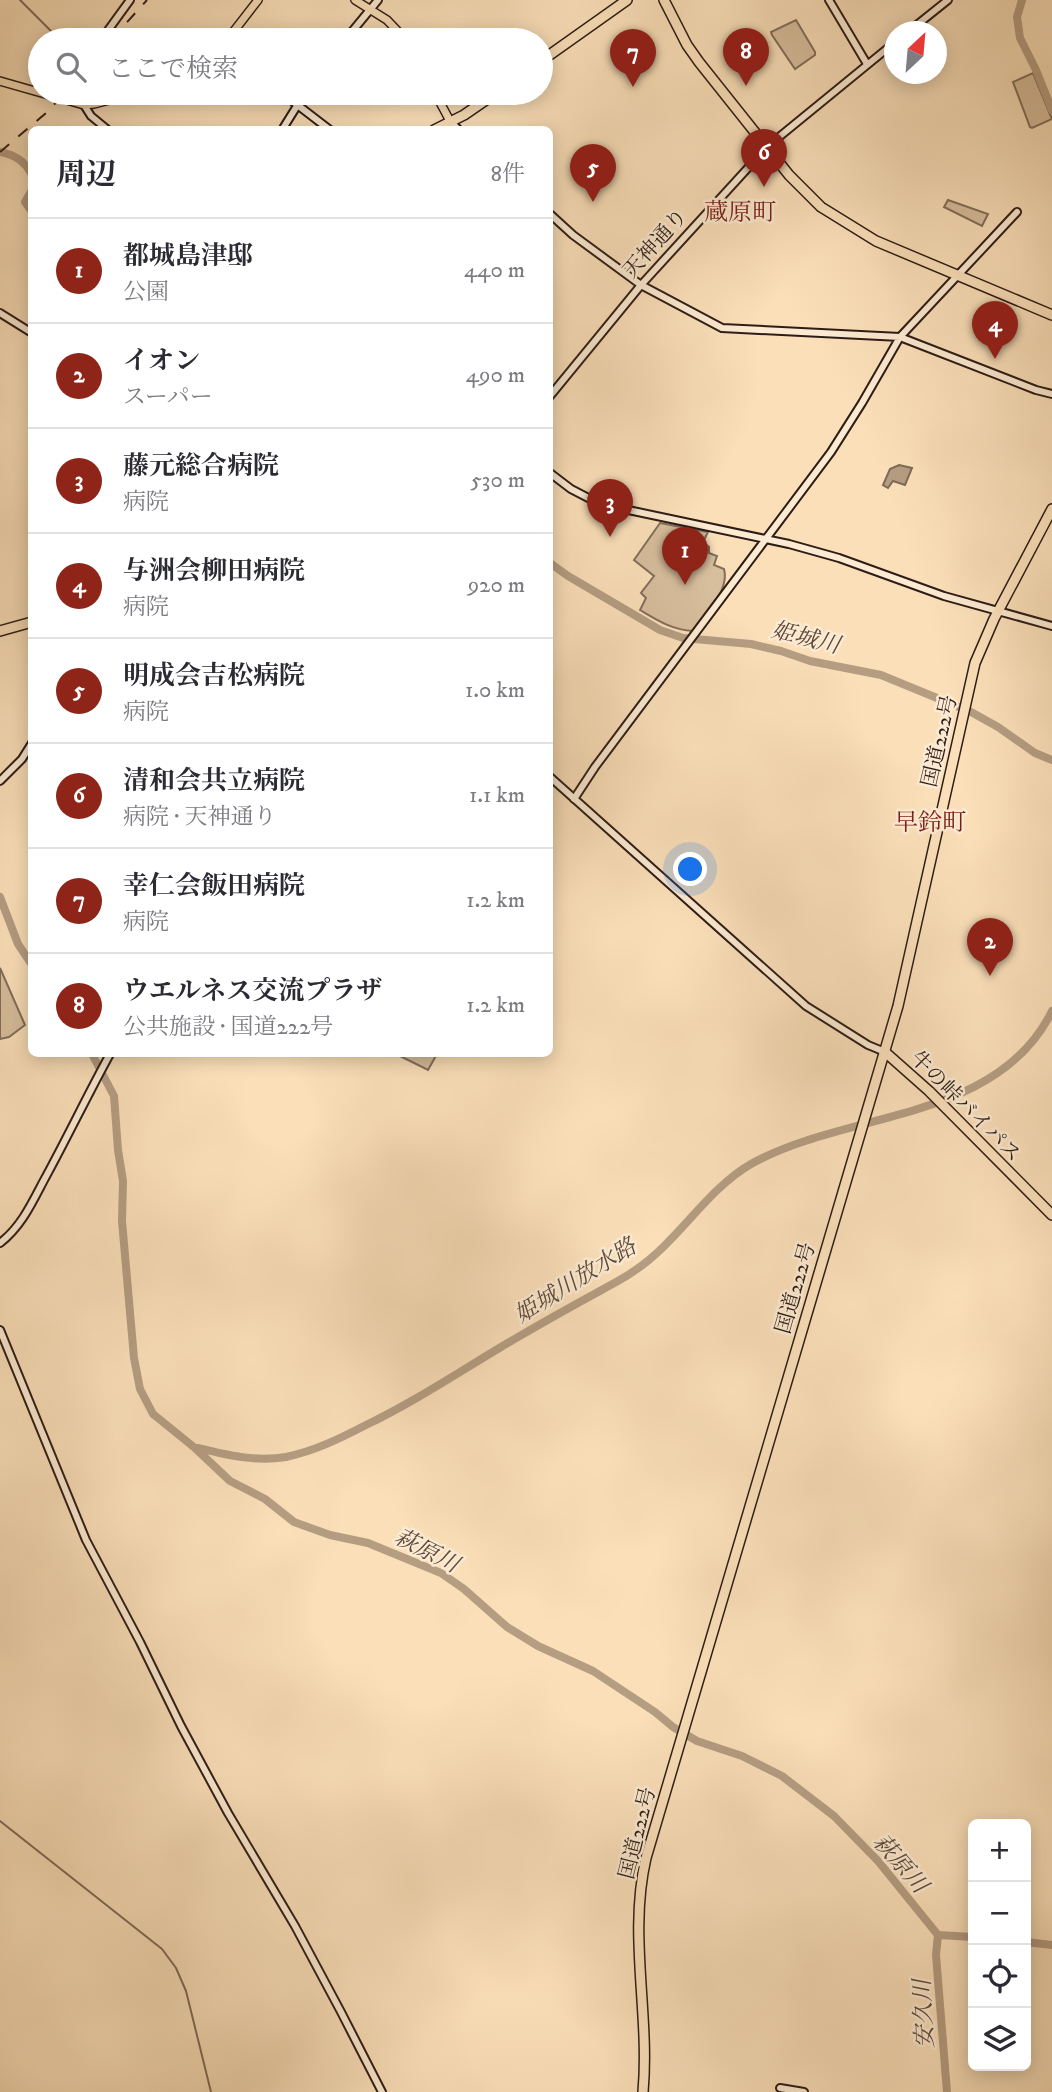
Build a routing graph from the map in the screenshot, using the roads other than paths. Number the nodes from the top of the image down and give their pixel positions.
1 (130, 0) edge
2 (258, 0) edge
3 (355, 0) edge
4 (377, 0) edge
5 (618, 0) edge
6 (627, 0) edge
7 (664, 0) edge
8 (829, 0) edge
9 (948, 0) edge
10 (369, 9) junction
11 (922, 21) edge
12 (110, 28) edge
13 (236, 28) edge
14 (354, 28) edge
15 (395, 28) edge
16 (553, 46) edge
17 (884, 51) edge
18 (553, 52) edge
19 (867, 64) junction
20 (0, 81) edge
21 (28, 88) edge
22 (84, 105) edge
23 (296, 105) edge
24 (298, 105) edge
25 (441, 105) edge
26 (470, 105) edge
27 (479, 105) edge
28 (450, 121) junction
29 (103, 126) edge
30 (284, 126) edge
31 (325, 126) edge
32 (441, 126) edge
33 (455, 126) edge
34 (768, 146) junction
35 (1017, 212) dead end
36 (553, 217) edge
37 (957, 275) junction
38 (641, 285) junction
39 (0, 313) edge
40 (1052, 315) edge
41 (28, 330) edge
42 (900, 337) junction
43 (553, 393) edge
44 (1052, 394) edge
45 (553, 475) edge
46 (1052, 509) edge
47 (766, 539) junction
48 (998, 611) junction
49 (28, 623) edge
50 (1052, 626) edge
51 (0, 631) edge
52 (28, 749) edge
53 (2, 779) edge
54 (553, 780) edge
55 (574, 799) junction
56 (885, 1052) junction
57 (108, 1057) edge
58 (900, 1065) junction
59 (877, 1074) junction
60 (1052, 1215) edge
61 (0, 1243) edge
62 (0, 1330) edge
63 (779, 2088) dead end
64 (382, 2092) edge
65 (643, 2092) edge
66 (804, 2092) edge

1 - 12 street
2 - 13 main road
3 - 10 main road
4 - 10 street
5 - 16 highway
6 - 18 highway
7 - 34 highway
8 - 19 street
9 - 11 street
10 - 14 street
10 - 15 main road
17 - 19 street, 天神通り
19 - 34 street, 天神通り
20 - 21 main road
22 - 29 street
23 - 30 street
24 - 31 street
25 - 28 main road
26 - 28 highway
27 - 28 highway
28 - 32 highway
28 - 33 street
34 - 37 highway
34 - 38 street, 天神通り
35 - 37 street
36 - 38 street
37 - 40 highway
37 - 42 street
38 - 42 street
38 - 43 street, 天神通り
39 - 41 street
42 - 44 street
42 - 47 street
45 - 47 street
46 - 48 highway, 国道222号
47 - 48 street
47 - 55 street
48 - 50 street
48 - 56 highway, 国道222号
49 - 51 highway
52 - 53 street
54 - 55 street
55 - 56 street
56 - 58 highway, 牛の峠バイパス
56 - 59 highway, 国道222号
57 - 61 street
58 - 59 highway
58 - 60 highway, 牛の峠バイパス
59 - 65 highway, 国道222号
62 - 64 street
63 - 66 street

